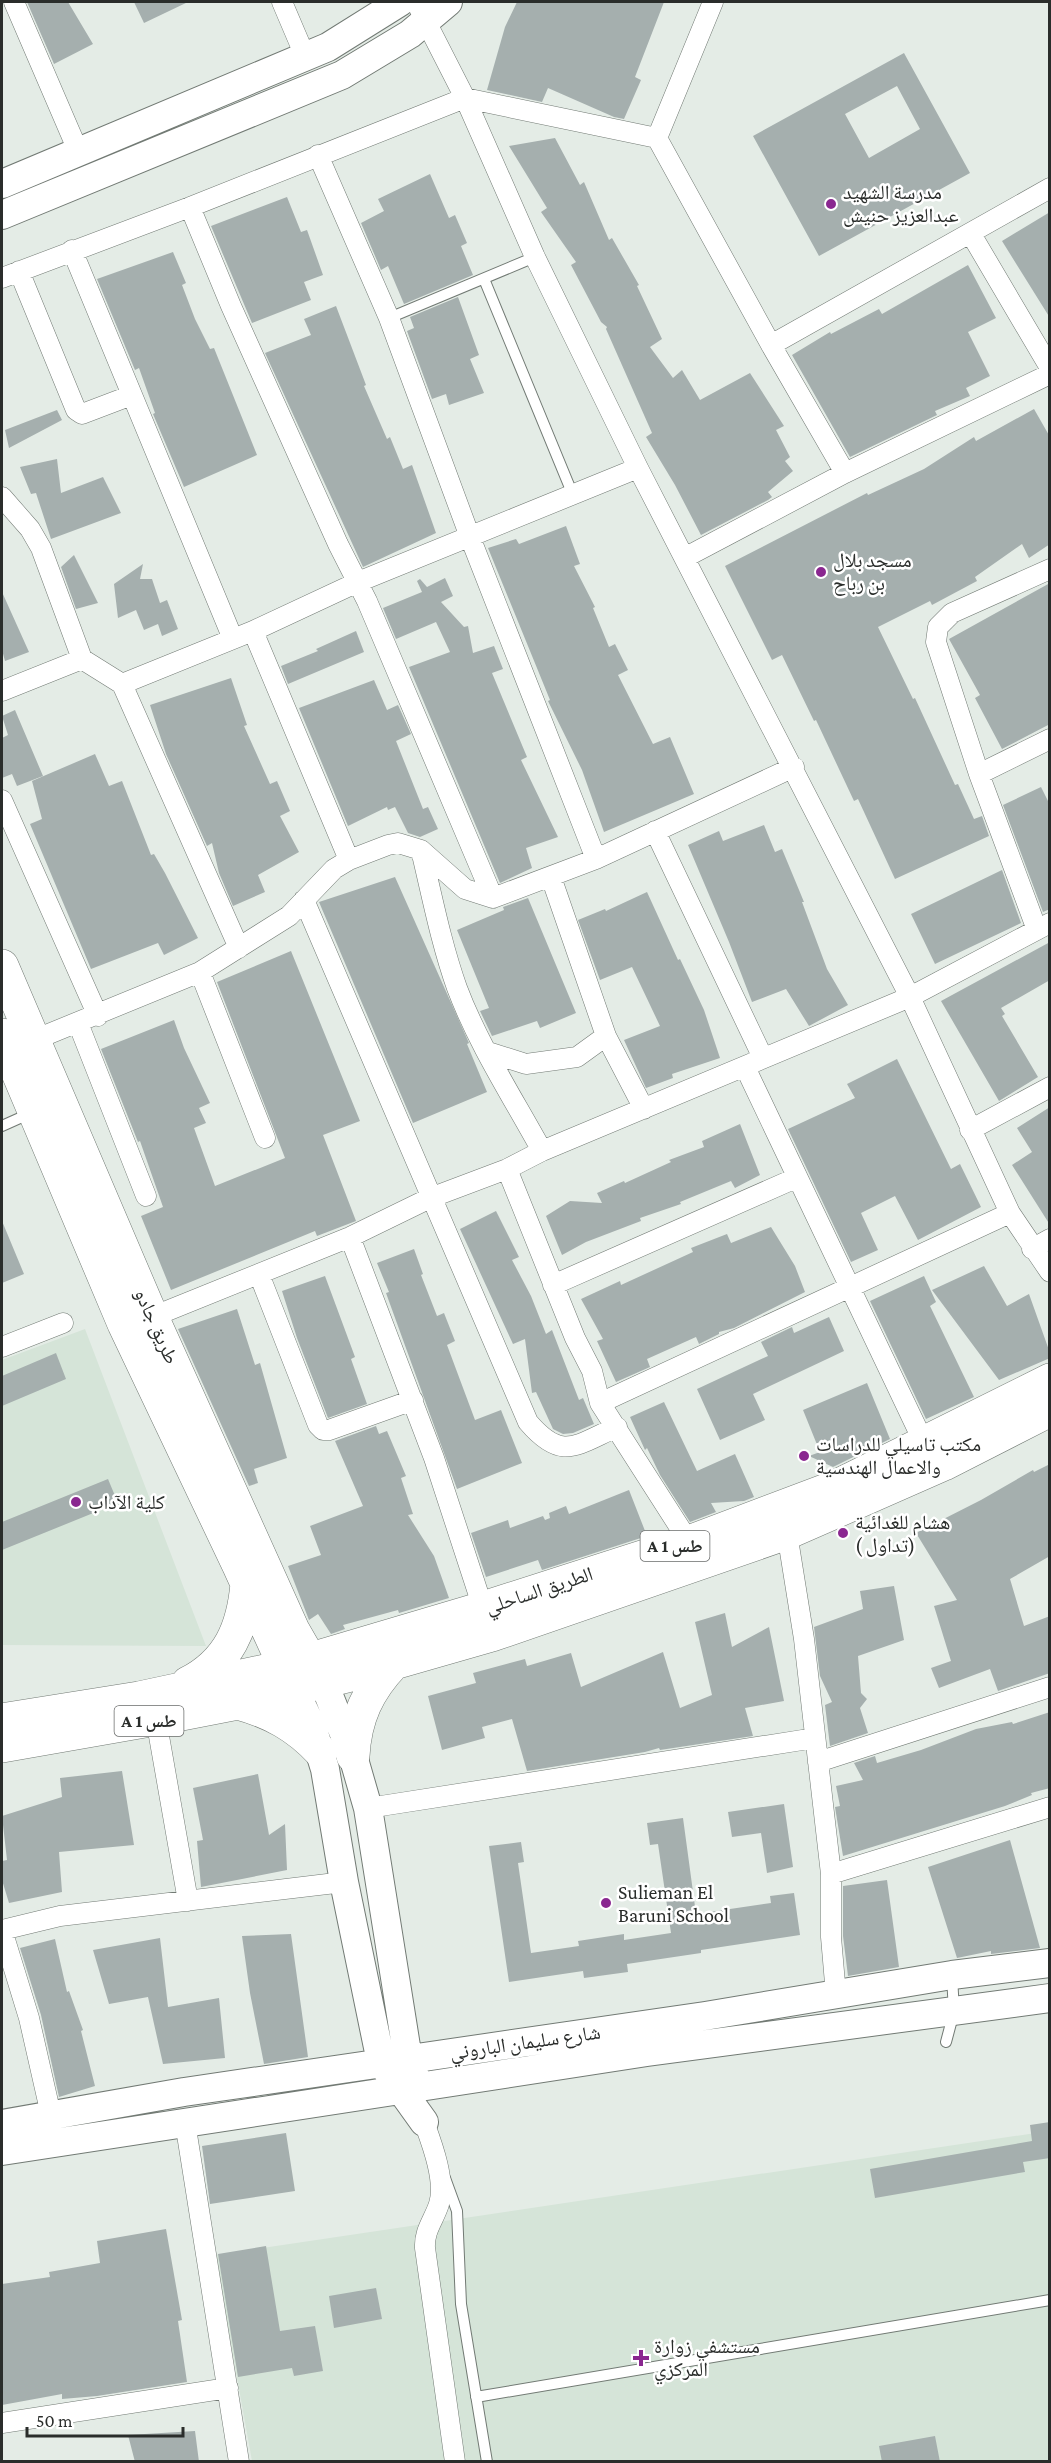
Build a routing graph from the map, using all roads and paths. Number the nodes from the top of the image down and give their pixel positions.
1 (14, 2) edge
2 (282, 2) edge
3 (400, 2) edge
4 (448, 2) edge
5 (713, 2) edge
6 (421, 11) edge
7 (305, 56) junction
8 (465, 98) junction
9 (657, 138) junction
10 (79, 153) junction
11 (318, 155) junction
12 (2, 184) edge
13 (1050, 188) edge
14 (190, 207) junction
15 (2, 215) edge
16 (970, 234) junction
17 (72, 250) junction
18 (535, 257) junction
19 (10, 274) edge
20 (484, 279) junction
21 (389, 318) junction
22 (771, 345) junction
23 (1050, 368) edge
24 (1050, 374) edge
25 (132, 395) junction
26 (639, 468) junction
27 (845, 473) junction
28 (573, 495) junction
29 (2, 497) edge
30 (470, 537) junction
31 (686, 557) junction
32 (1050, 569) edge
33 (358, 582) junction
34 (253, 631) junction
35 (233, 639) junction
36 (82, 658) junction
37 (123, 684) junction
38 (2, 691) edge
39 (1050, 739) edge
40 (794, 767) junction
41 (979, 774) junction
42 (2, 800) edge
43 (656, 831) junction
44 (421, 850) junction
45 (596, 859) junction
46 (349, 860) junction
47 (551, 877) junction
48 (493, 898) junction
49 (304, 900) junction
50 (1043, 926) edge
51 (239, 948) junction
52 (2, 966) edge
53 (200, 972) junction
54 (910, 997) junction
55 (98, 1016) junction
56 (78, 1023) junction
57 (2, 1035) edge
58 (606, 1036) junction
59 (34, 1041) junction
60 (488, 1052) junction
61 (763, 1058) junction
62 (745, 1066) junction
63 (1050, 1087) edge
64 (644, 1108) junction
65 (34, 1111) junction
66 (2, 1126) edge
67 (970, 1130) junction
68 (265, 1138) dead end
69 (542, 1151) junction
70 (507, 1169) junction
71 (796, 1178) junction
72 (146, 1196) dead end
73 (430, 1198) junction
74 (1010, 1213) junction
75 (350, 1238) junction
76 (1050, 1239) edge
77 (1032, 1249) junction
78 (1050, 1272) edge
79 (259, 1274) junction
80 (553, 1285) junction
81 (849, 1287) junction
82 (152, 1317) junction
83 (63, 1323) dead end
84 (2, 1347) edge
85 (1050, 1380) edge
86 (413, 1400) junction
87 (600, 1403) junction
88 (1050, 1410) edge
89 (617, 1427) junction
90 (924, 1443) junction
91 (787, 1533) junction
92 (689, 1542) junction
93 (247, 1584) junction
94 (483, 1608) junction
95 (394, 1663) junction
96 (303, 1674) junction
97 (1050, 1687) edge
98 (175, 1689) junction
99 (238, 1703) junction
100 (156, 1719) junction
101 (2, 1720) edge
102 (815, 1738) junction
103 (2, 1746) edge
104 (321, 1752) junction
105 (353, 1755) junction
106 (818, 1762) junction
107 (1050, 1807) edge
108 (368, 1808) junction
109 (831, 1874) junction
110 (344, 1882) junction
111 (188, 1901) junction
112 (2, 1930) edge
113 (1050, 1963) edge
114 (952, 1975) junction
115 (836, 1995) junction
116 (1050, 1998) edge
117 (954, 2012) junction
118 (946, 2042) dead end
119 (394, 2061) junction
120 (410, 2088) junction
121 (51, 2115) junction
122 (185, 2122) junction
123 (424, 2122) joint
124 (2, 2124) edge
125 (2, 2151) edge
126 (437, 2165) junction
127 (1050, 2300) edge
128 (228, 2388) junction
129 (476, 2397) junction
130 (2, 2423) edge
131 (239, 2462) edge
132 (456, 2462) edge
133 (487, 2462) edge

1 - 10 street
2 - 7 street
3 - 7 street
4 - 6 street
5 - 9 street
6 - 8 street
6 - 15 street
7 - 10 street
8 - 9 street
8 - 11 street
8 - 18 street
9 - 22 street
10 - 12 street
11 - 14 street
11 - 21 street
13 - 16 street
14 - 17 street
14 - 33 street
16 - 22 street
16 - 23 street
17 - 19 street
17 - 25 street
18 - 20 lane
18 - 26 street
19 - 25 street
20 - 21 lane
20 - 28 lane
21 - 30 street
22 - 27 street
24 - 27 street
25 - 35 street
26 - 28 street
26 - 31 street
27 - 31 street
28 - 30 street
29 - 36 street
30 - 33 street
30 - 45 street
31 - 40 street
32 - 41 street
33 - 34 street
33 - 48 street
34 - 35 street
34 - 46 street
35 - 37 street
36 - 37 street
36 - 38 street
37 - 51 street
39 - 41 street
40 - 43 street
40 - 54 street
41 - 50 street
42 - 55 street
43 - 45 street
43 - 61 street
44 - 46 street
44 - 48 street
44 - 60 street
45 - 47 street
46 - 49 street
47 - 48 street
47 - 58 street
49 - 51 street
49 - 73 street
50 - 54 street
51 - 53 street
52 - 59 highway, طريق جادو
53 - 55 street
53 - 68 street
54 - 61 street
54 - 67 street
55 - 56 street
56 - 59 street
56 - 72 street
57 - 65 highway, طريق جادو
58 - 60 street
58 - 64 street
59 - 82 highway, طريق جادو
60 - 69 street
61 - 62 street
62 - 64 street
62 - 71 street
63 - 67 street
64 - 69 street
65 - 66 lane
65 - 93 highway, طريق جادو
67 - 74 street
69 - 70 street
70 - 73 street
70 - 80 street
71 - 80 street
71 - 81 street
73 - 75 street
73 - 89 street
74 - 77 street
74 - 81 street
75 - 79 street
75 - 86 street
76 - 77 street
77 - 78 street
79 - 82 street
79 - 86 street
80 - 87 street
81 - 87 street
81 - 90 street
82 - 96 highway, طريق جادو
83 - 84 street
85 - 90 highway, الطريق الساحلي / A 1 طس
86 - 94 street
87 - 89 street
88 - 91 highway, الطريق الساحلي / A 1 طس
89 - 92 street
90 - 92 highway, الطريق الساحلي / A 1 طس
91 - 95 highway, الطريق الساحلي / A 1 طس
91 - 102 street
92 - 94 highway, الطريق الساحلي / A 1 طس
93 - 96 highway, طريق جادو
93 - 98 highway
94 - 96 highway, الطريق الساحلي / A 1 طس
95 - 96 highway, الطريق الساحلي / A 1 طس
95 - 105 highway
96 - 98 highway, الطريق الساحلي / A 1 طس
96 - 99 highway, A 1 طس
96 - 104 street
96 - 105 street
97 - 106 street
98 - 101 highway, الطريق الساحلي / A 1 طس
99 - 100 highway, A 1 طس
99 - 104 highway
100 - 103 highway, A 1 طس
100 - 111 street
102 - 106 street
102 - 108 street
104 - 110 street
105 - 108 street
106 - 109 street
107 - 109 street
108 - 119 street
109 - 115 street
110 - 111 street
110 - 119 street
111 - 112 street
112 - 121 street
113 - 114 street, شارع سليمان الباروني
114 - 115 street, شارع سليمان الباروني
114 - 117 lane
115 - 119 street, شارع سليمان الباروني
116 - 117 street, شارع سليمان الباروني
117 - 118 lane
117 - 120 street, شارع سليمان الباروني
119 - 120 street
119 - 121 street, شارع سليمان الباروني
120 - 122 street, شارع سليمان الباروني
120 - 123 street
121 - 124 street, شارع سليمان الباروني
122 - 125 street, شارع سليمان الباروني
122 - 128 street
123 - 126 street
126 - 129 lane
126 - 132 street
127 - 129 lane
128 - 130 street
128 - 131 street
129 - 133 lane

